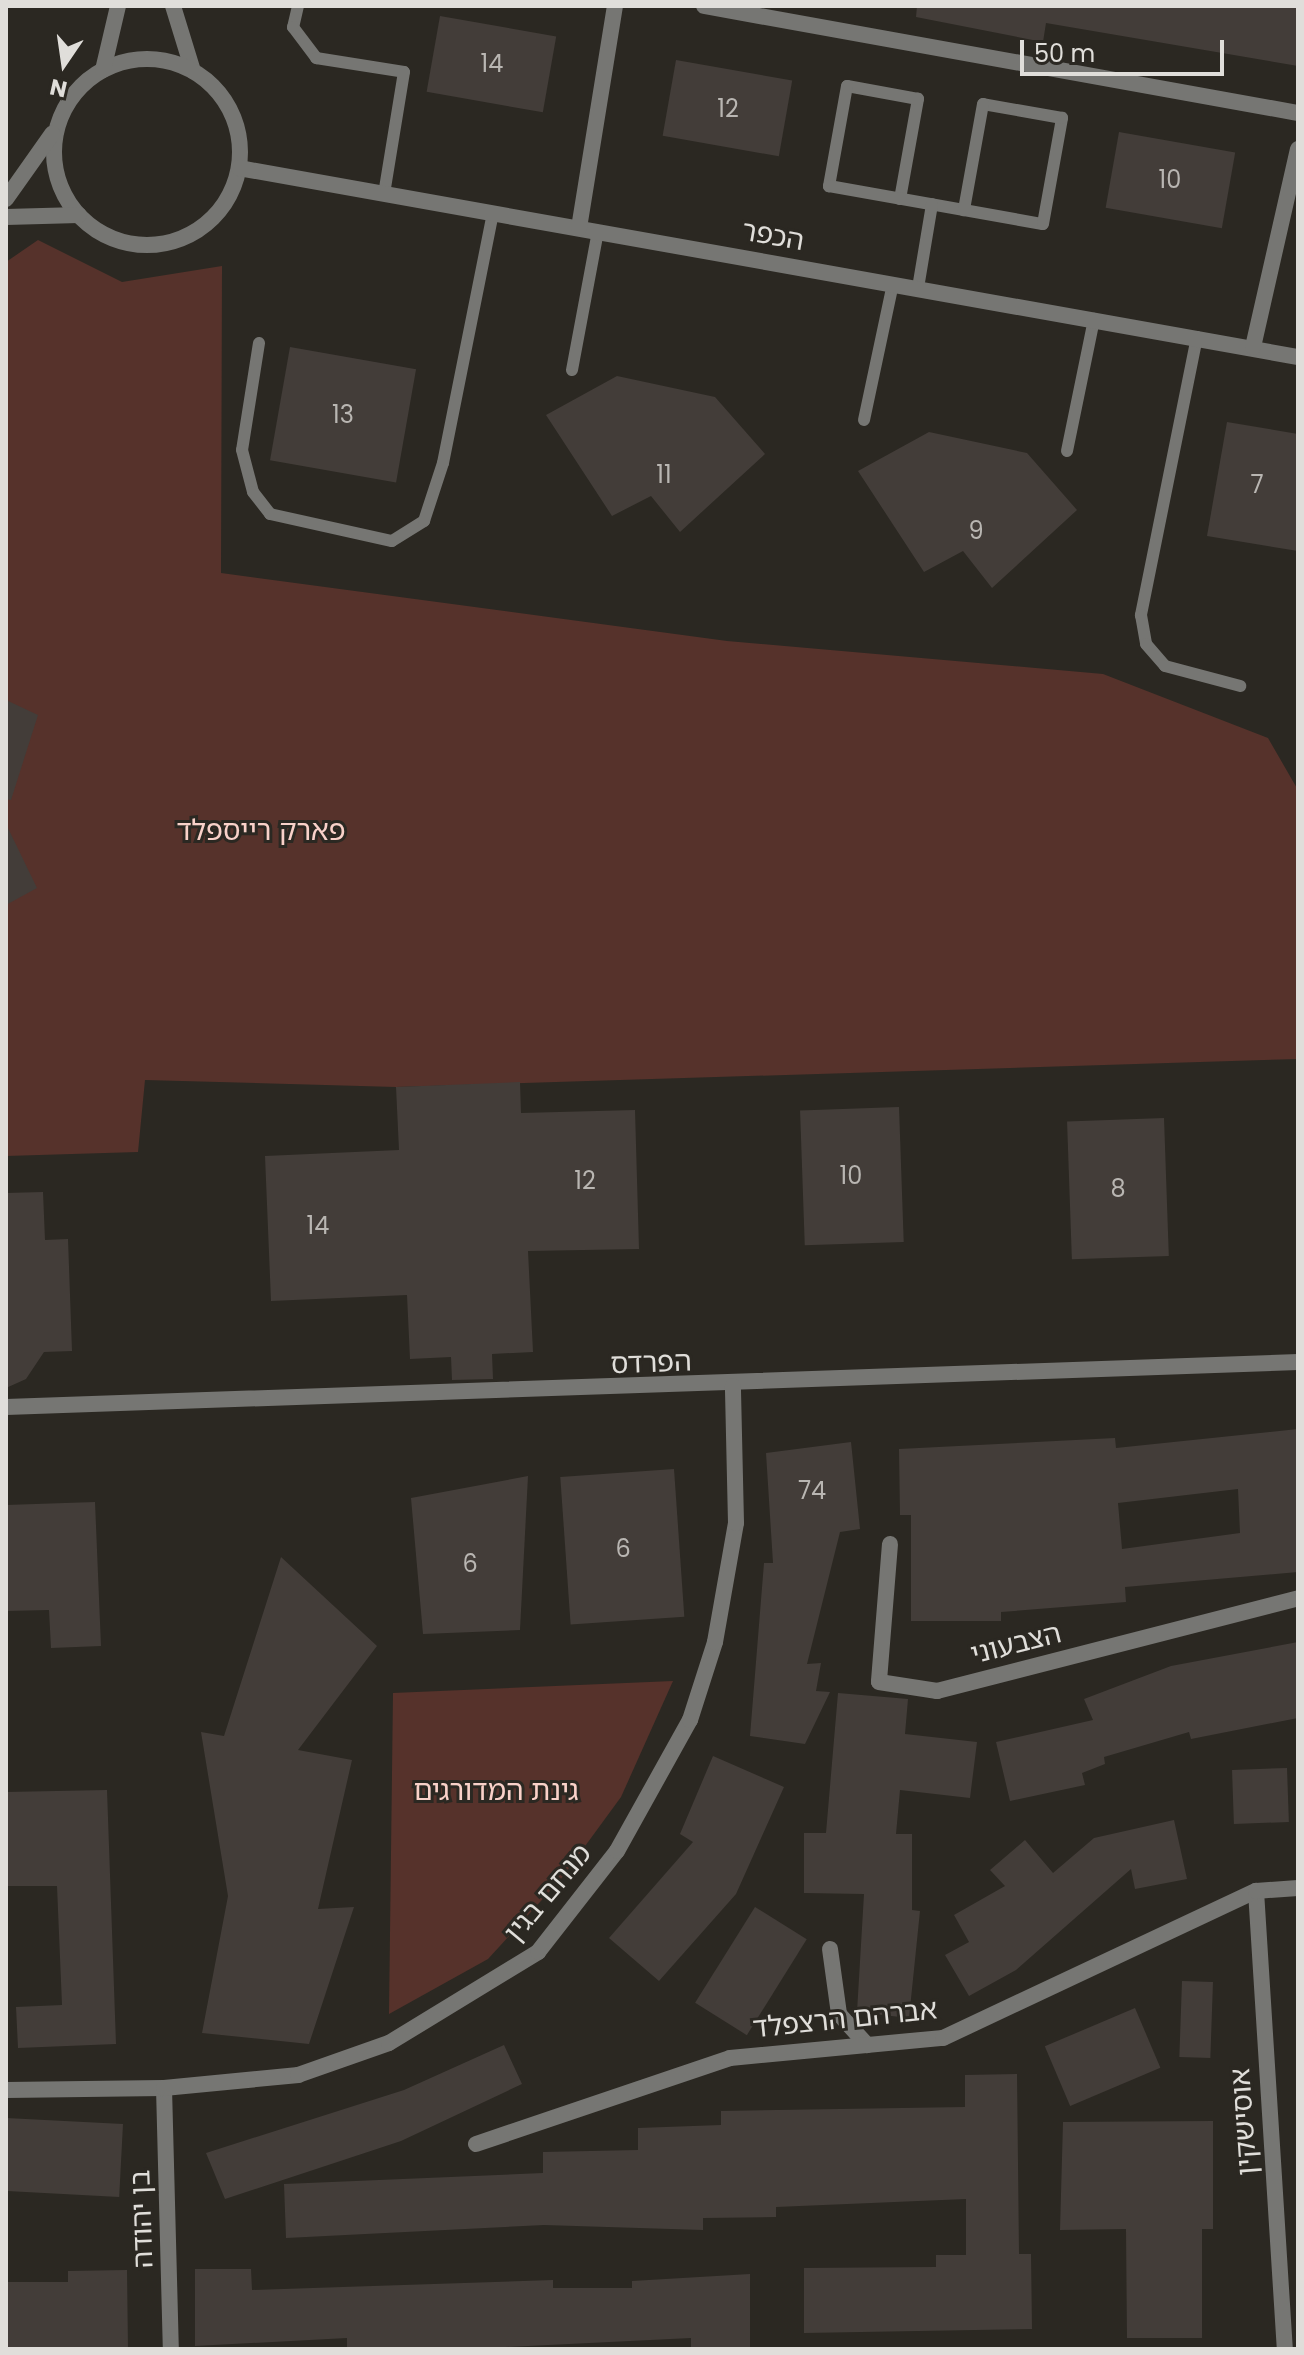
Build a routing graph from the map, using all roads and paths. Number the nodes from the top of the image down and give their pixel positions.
1 (118, 6) edge
2 (173, 6) edge
3 (298, 6) edge
4 (615, 6) edge
5 (704, 6) edge
6 (103, 70) junction
7 (193, 71) junction
8 (65, 108) junction
9 (1298, 113) edge
10 (1298, 149) edge
11 (239, 168) junction
12 (384, 194) junction
13 (6, 199) edge
14 (900, 199) junction
15 (932, 204) junction
16 (964, 210) junction
17 (493, 213) junction
18 (79, 215) junction
19 (6, 217) edge
20 (579, 228) junction
21 (598, 231) junction
22 (893, 284) junction
23 (918, 288) junction
24 (1094, 319) junction
25 (1197, 337) junction
26 (259, 343) dead end
27 (1253, 347) junction
28 (1298, 357) edge
29 (572, 370) dead end
30 (864, 420) dead end
31 (1067, 451) dead end
32 (1240, 686) dead end
33 (1298, 1362) edge
34 (733, 1386) junction
35 (6, 1407) edge
36 (890, 1544) dead end
37 (1298, 1598) edge
38 (1298, 1888) edge
39 (1256, 1891) junction
40 (830, 1949) dead end
41 (867, 2045) junction
42 (164, 2088) junction
43 (6, 2090) edge
44 (476, 2144) dead end
45 (171, 2349) edge
46 (1285, 2349) edge

1 - 6 street
2 - 7 street
3 - 12 lane
4 - 20 street
5 - 9 street
6 - 7 street
6 - 8 street
7 - 11 street
8 - 13 street
8 - 18 street
10 - 27 street
11 - 12 street, הכפר
11 - 18 street
12 - 17 street, הכפר
14 - 14 lane
14 - 15 lane
15 - 16 lane
15 - 23 lane
16 - 16 lane
17 - 20 street, הכפר
17 - 26 lane
18 - 19 street
20 - 21 street, הכפר
21 - 22 street, הכפר
21 - 29 lane
22 - 23 street, הכפר
22 - 30 lane
23 - 24 street, הכפר
24 - 25 street, הכפר
24 - 31 lane
25 - 27 street, הכפר
25 - 32 lane
27 - 28 street, הכפר
33 - 34 street, הפרדס
34 - 35 street, הפרדס
34 - 42 street, מנחם בגין
36 - 37 street, הצבעוני
38 - 39 street, אברהם הרצפלד
39 - 41 street, אברהם הרצפלד
39 - 46 street, אוסישקין
40 - 41 street
41 - 44 street, אברהם הרצפלד
42 - 43 street, מנחם בגין
42 - 45 street, בן יהודה

